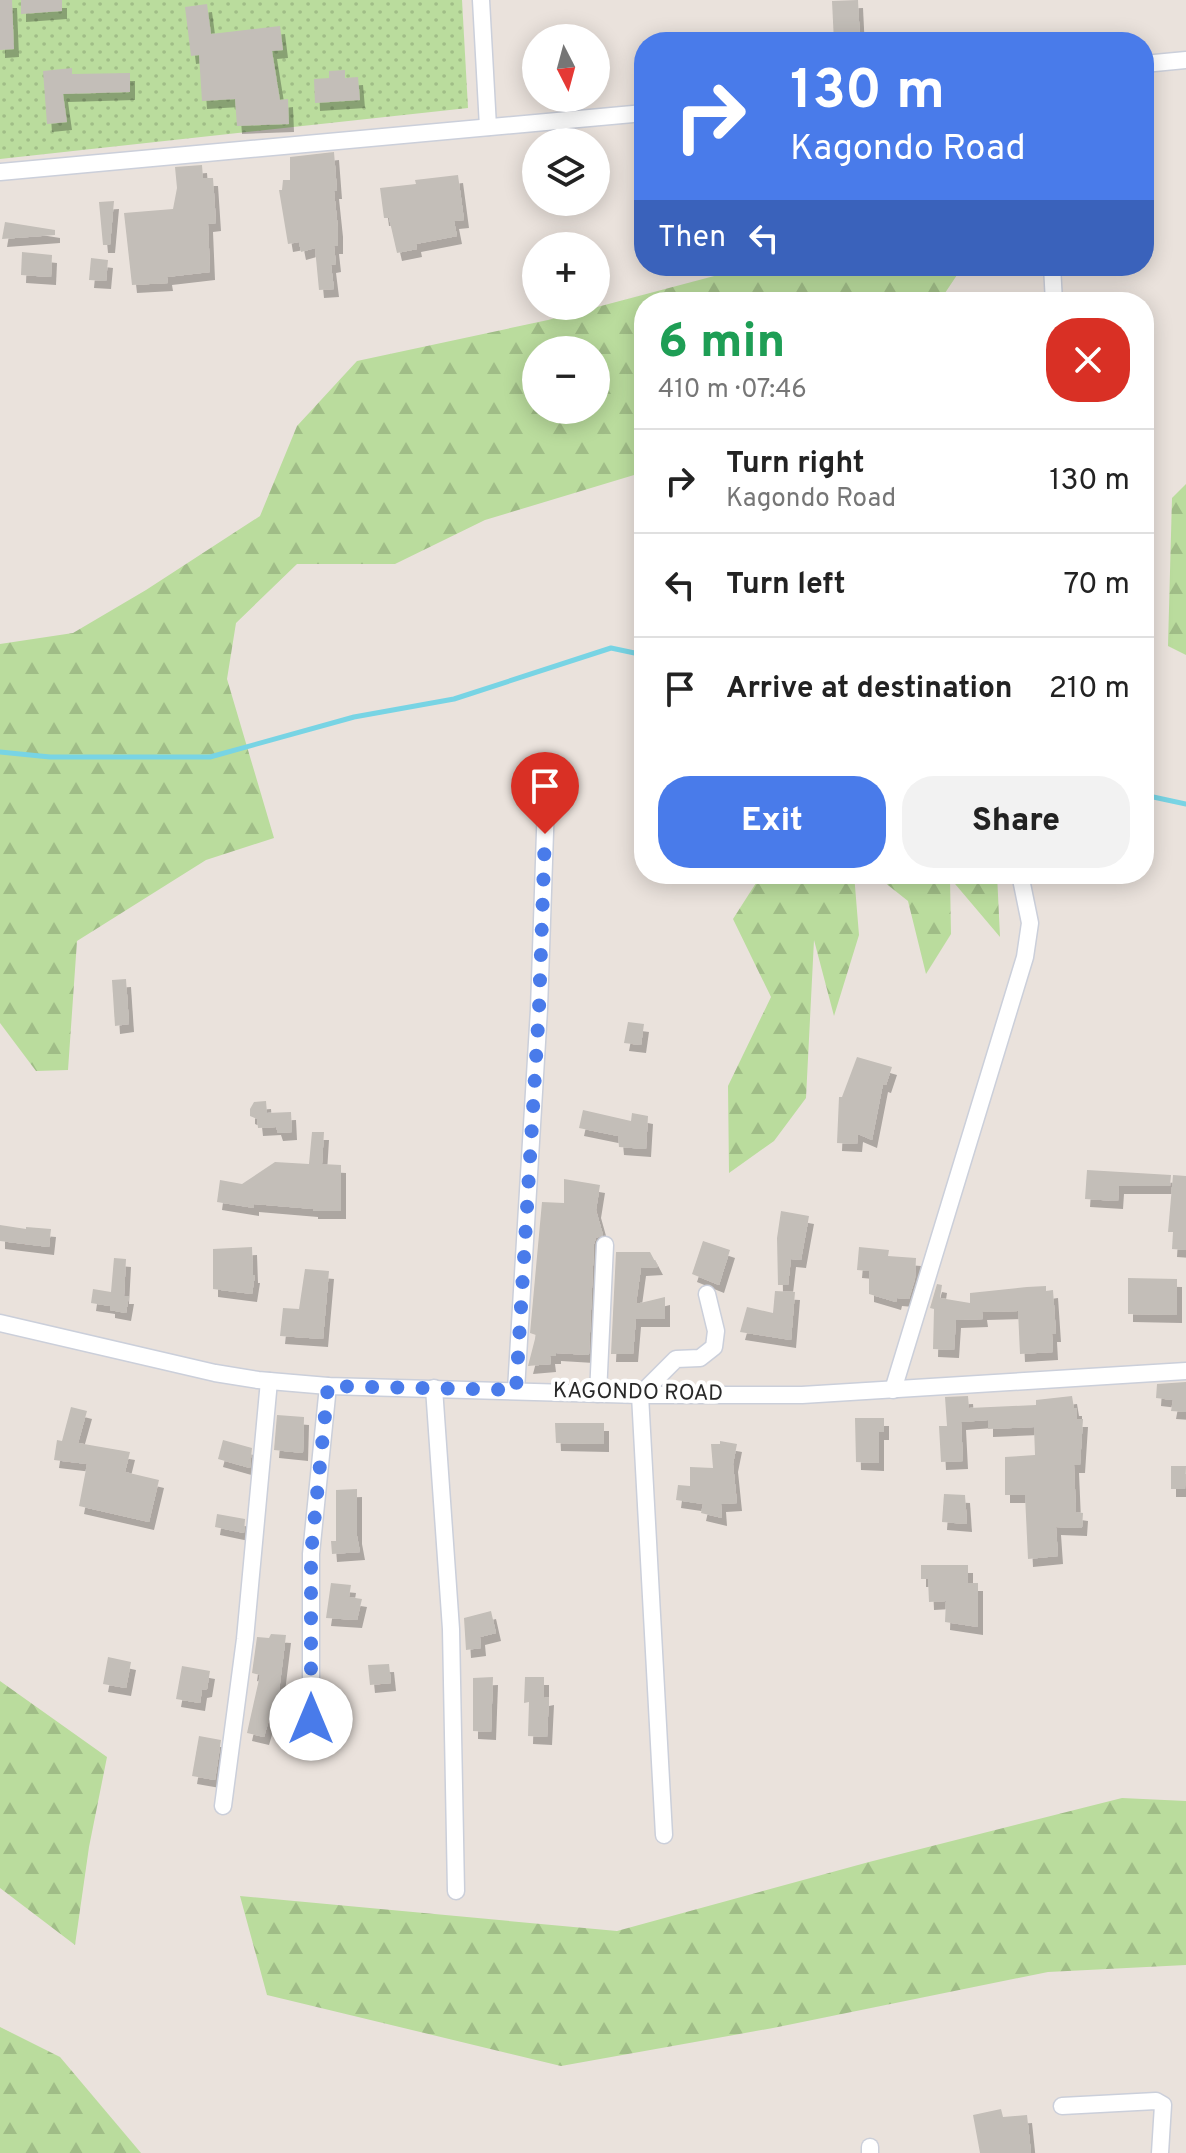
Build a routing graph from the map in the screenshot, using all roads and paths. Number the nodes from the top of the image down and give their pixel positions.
1 (481, 0) edge
2 (1186, 60) edge
3 (1154, 63) edge
4 (634, 114) edge
5 (488, 127) junction
6 (0, 172) edge
7 (547, 773) dead end
8 (1022, 884) edge
9 (605, 1245) dead end
10 (707, 1294) dead end
11 (0, 1323) edge
12 (1186, 1371) edge
13 (269, 1381) junction
14 (328, 1386) junction
15 (434, 1388) junction
16 (516, 1390) junction
17 (893, 1390) junction
18 (598, 1394) junction
19 (640, 1395) junction
20 (311, 1719) dead end
21 (223, 1806) dead end
22 (664, 1835) dead end
23 (456, 1891) dead end
24 (1062, 2106) dead end
25 (1160, 2153) edge

1 - 5 street
2 - 3 street
4 - 5 street
5 - 6 street
7 - 16 street
8 - 17 street
9 - 18 street
10 - 19 street
11 - 13 street, KAGONDO ROAD
12 - 17 street, KAGONDO ROAD
13 - 14 street, KAGONDO ROAD
13 - 21 street
14 - 15 street, KAGONDO ROAD
14 - 20 street
15 - 16 street, KAGONDO ROAD
15 - 23 street
16 - 18 street, KAGONDO ROAD
17 - 19 street, KAGONDO ROAD
18 - 19 street, KAGONDO ROAD
19 - 22 street
24 - 25 street

